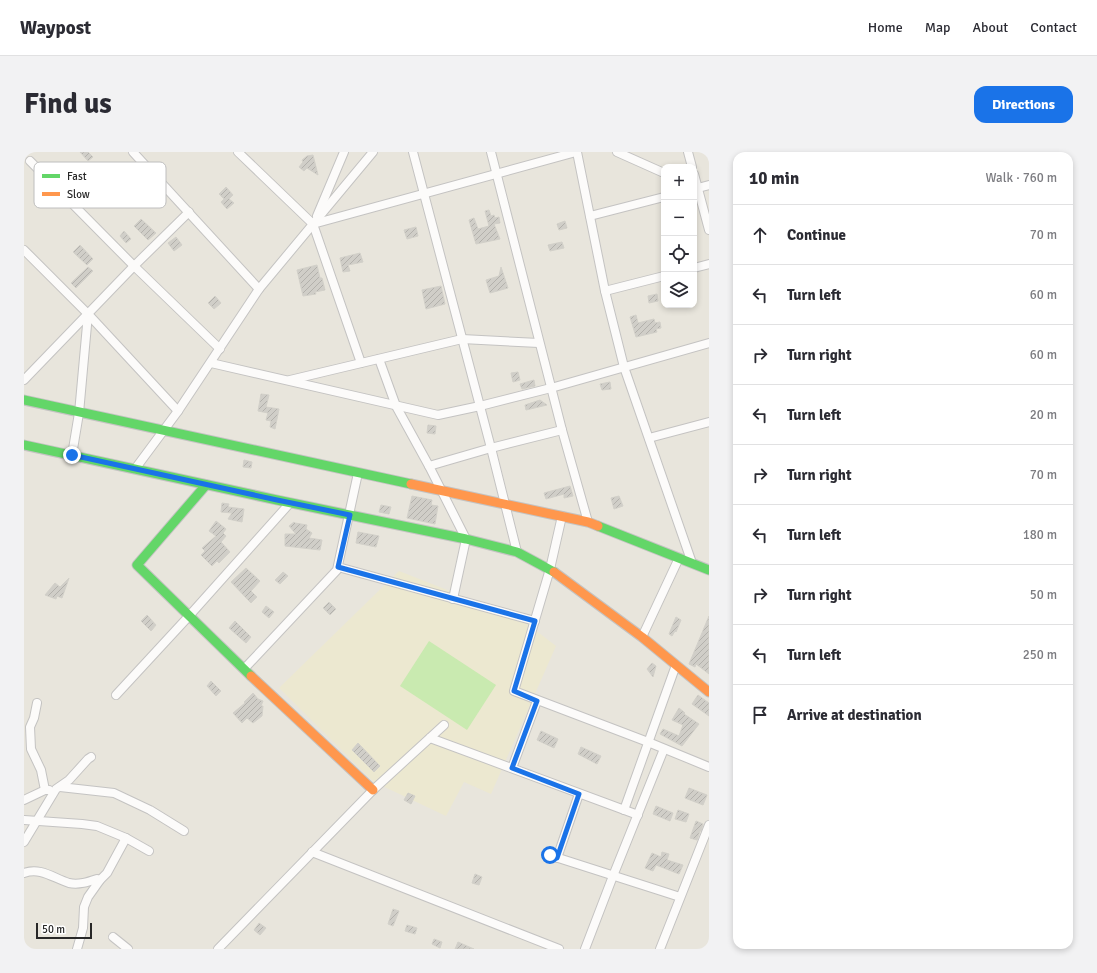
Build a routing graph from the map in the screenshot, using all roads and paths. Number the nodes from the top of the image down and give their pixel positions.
1 (133, 152) edge
2 (238, 152) edge
3 (334, 152) edge
4 (373, 152) edge
5 (413, 152) edge
6 (490, 152) edge
7 (577, 152) edge
8 (617, 152) edge
9 (688, 152) edge
10 (342, 155) edge
11 (30, 161) dead end
12 (142, 162) edge
13 (691, 164) edge
14 (34, 165) edge
15 (661, 172) edge
16 (496, 175) junction
17 (709, 185) edge
18 (166, 187) edge
19 (697, 188) edge
20 (424, 193) junction
21 (697, 194) edge
22 (661, 198) edge
23 (77, 208) edge
24 (189, 212) junction
25 (590, 216) junction
26 (313, 224) junction
27 (709, 230) edge
28 (24, 250) edge
29 (709, 264) edge
30 (134, 266) junction
31 (697, 267) edge
32 (661, 277) edge
33 (259, 289) junction
34 (605, 291) junction
35 (88, 314) junction
36 (462, 339) junction
37 (539, 343) junction
38 (709, 343) edge
39 (220, 349) junction
40 (379, 359) junction
41 (211, 363) junction
42 (361, 363) junction
43 (624, 367) junction
44 (24, 380) edge
45 (287, 380) junction
46 (551, 388) junction
47 (24, 400) edge
48 (396, 406) junction
49 (480, 406) junction
50 (178, 411) junction
51 (79, 413) junction
52 (709, 422) edge
53 (562, 430) junction
54 (163, 431) junction
55 (649, 438) junction
56 (24, 445) edge
57 (491, 448) junction
58 (72, 455) junction
59 (429, 466) junction
60 (135, 469) junction
61 (358, 473) junction
62 (206, 485) junction
63 (442, 491) junction
64 (290, 503) junction
65 (504, 504) junction
66 (350, 515) junction
67 (562, 516) junction
68 (588, 522) junction
69 (466, 539) junction
70 (517, 552) junction
71 (679, 558) junction
72 (692, 563) junction
73 (338, 567) junction
74 (550, 569) junction
75 (709, 570) edge
76 (454, 599) junction
77 (189, 616) junction
78 (535, 621) junction
79 (642, 637) junction
80 (676, 665) junction
81 (244, 669) junction
82 (709, 692) edge
83 (116, 695) dead end
84 (537, 701) junction
85 (37, 703) dead end
86 (444, 725) dead end
87 (430, 738) junction
88 (648, 742) junction
89 (664, 749) junction
90 (91, 757) dead end
91 (512, 768) junction
92 (709, 768) edge
93 (58, 788) junction
94 (45, 790) junction
95 (373, 790) junction
96 (579, 794) junction
97 (24, 800) edge
98 (624, 810) junction
99 (638, 815) junction
100 (24, 820) edge
101 (36, 821) junction
102 (709, 825) edge
103 (184, 831) dead end
104 (126, 838) junction
105 (24, 842) edge
106 (149, 851) dead end
107 (312, 852) junction
108 (24, 873) edge
109 (613, 876) junction
110 (100, 880) junction
111 (680, 898) junction
112 (113, 937) dead end
113 (77, 949) edge
114 (128, 949) edge
115 (218, 949) edge
116 (559, 949) edge
117 (585, 949) edge
118 (660, 949) edge

1 - 12 street
2 - 26 street
3 - 10 street
4 - 26 street
5 - 20 street
6 - 16 street
7 - 16 street
7 - 25 street
8 - 15 street
9 - 13 street
10 - 26 street
11 - 14 street
16 - 20 street
16 - 37 street
17 - 19 street
18 - 24 street
20 - 26 street
20 - 36 street
21 - 27 street
22 - 25 street
23 - 30 street
24 - 30 street
24 - 33 street
25 - 34 street
26 - 33 street
26 - 42 street
28 - 35 street
29 - 31 street
30 - 35 street
30 - 39 street
32 - 34 street
33 - 39 street
34 - 43 street
35 - 44 street
35 - 50 street
35 - 51 street
36 - 37 street
36 - 40 street
36 - 49 street
37 - 46 street
38 - 43 street
39 - 41 street
40 - 42 street
40 - 48 street
41 - 45 street
41 - 50 street
42 - 45 street
43 - 46 street
43 - 55 street
45 - 48 street
46 - 49 street
46 - 53 street
47 - 51 street
48 - 49 street
48 - 59 street
49 - 57 street
50 - 54 street
51 - 54 street
51 - 58 street
52 - 55 street
53 - 57 street
53 - 68 street
54 - 60 street
54 - 61 street
55 - 72 street
56 - 58 street
57 - 59 street
57 - 65 street
58 - 60 street
59 - 63 street
60 - 62 street
61 - 63 street
61 - 66 street
62 - 64 street
62 - 77 street
63 - 65 street
63 - 69 street
64 - 66 street
64 - 77 street
65 - 67 street
65 - 70 street
66 - 69 street
66 - 73 street
67 - 68 street
67 - 74 street
68 - 71 street
69 - 70 street
69 - 76 street
70 - 74 street
71 - 72 street
71 - 79 street
72 - 75 street
73 - 76 street
73 - 81 street
74 - 78 street
74 - 79 street
76 - 78 street
77 - 81 street
77 - 83 street
78 - 84 street
79 - 80 street
80 - 82 street
80 - 88 street
81 - 95 street
84 - 88 street
84 - 91 street
85 - 94 street
86 - 87 street
87 - 91 street
87 - 95 street
88 - 89 street
88 - 98 street
89 - 92 street
89 - 99 street
90 - 93 street
91 - 96 street
93 - 94 street
93 - 101 street
93 - 103 street
94 - 97 street
95 - 107 street
96 - 98 street
96 - 109 street
98 - 99 street
99 - 109 street
100 - 101 street
101 - 104 street
101 - 105 street
102 - 111 street
104 - 106 street
104 - 110 street
107 - 115 street
107 - 116 street
108 - 110 street
109 - 111 street
109 - 117 street
110 - 113 street
111 - 118 street
112 - 114 street

